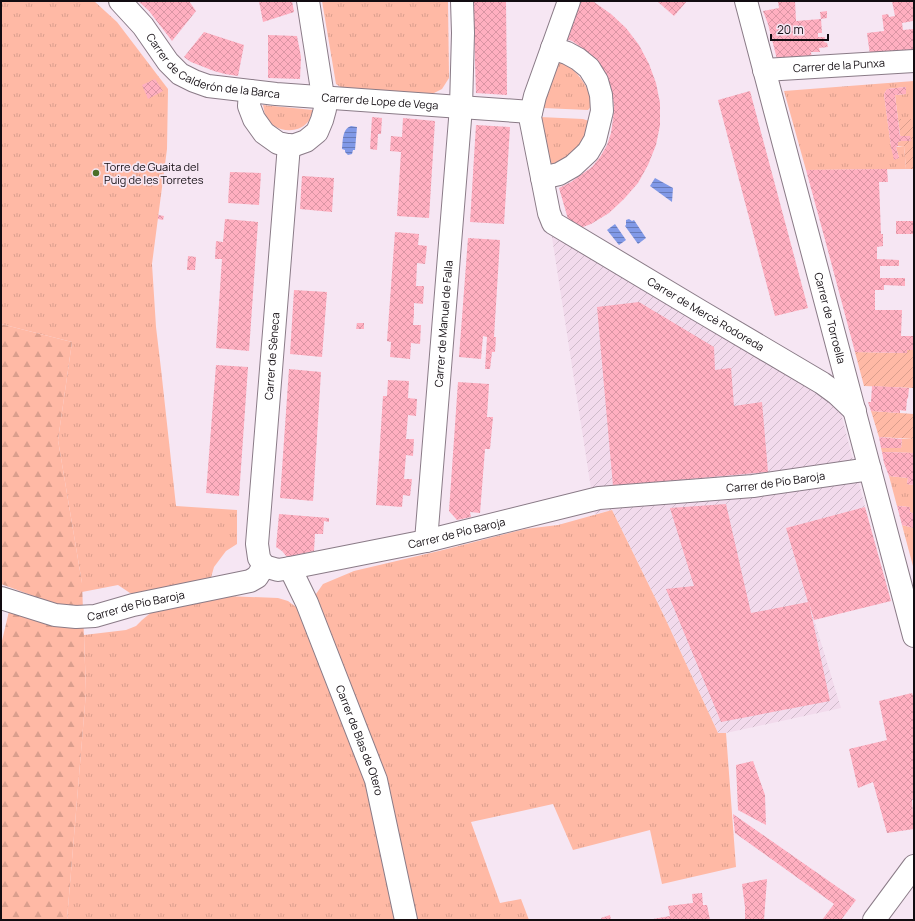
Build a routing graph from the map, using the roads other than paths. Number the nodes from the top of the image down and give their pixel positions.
1 (120, 1) edge
2 (308, 1) edge
3 (462, 1) edge
4 (569, 1) edge
5 (747, 6) edge
6 (552, 48) junction
7 (914, 61) edge
8 (764, 70) junction
9 (250, 91) junction
10 (324, 98) junction
11 (461, 107) junction
12 (531, 112) junction
13 (289, 145) junction
14 (542, 178) junction
15 (855, 411) junction
16 (870, 469) junction
17 (426, 540) junction
18 (264, 566) junction
19 (290, 568) junction
20 (1, 598) edge
21 (914, 636) edge
22 (914, 866) edge
23 (914, 882) edge
24 (890, 897) junction
25 (406, 920) edge
26 (874, 920) edge

1 - 9 street, Carrer de Calderón de la Barca
2 - 10 street
3 - 11 street, Carrer de Manuel de Falla
4 - 6 street
5 - 8 street, Carrer de Torroella
6 - 12 street
6 - 14 street
7 - 8 street, Carrer de la Punxa
8 - 15 street, Carrer de Torroella
9 - 10 street, Carrer de Calderón de la Barca
9 - 13 street
10 - 11 street, Carrer de Lope de Vega
10 - 13 street, Carrer de Lope de Vega
11 - 12 street, Carrer de Lope de Vega
11 - 17 street, Carrer de Manuel de Falla
12 - 14 street
13 - 18 street, Carrer de Sèneca
14 - 15 street, Carrer de Mercè Rodoreda
15 - 16 street, Carrer de Torroella
16 - 17 street, Carrer de Pío Baroja
16 - 21 street, Carrer de Torroella
17 - 19 street, Carrer de Pío Baroja
18 - 19 street, Carrer de Pío Baroja
18 - 20 street, Carrer de Pío Baroja
19 - 25 street, Carrer de Blas de Otero
22 - 24 street
23 - 24 street
24 - 26 street

